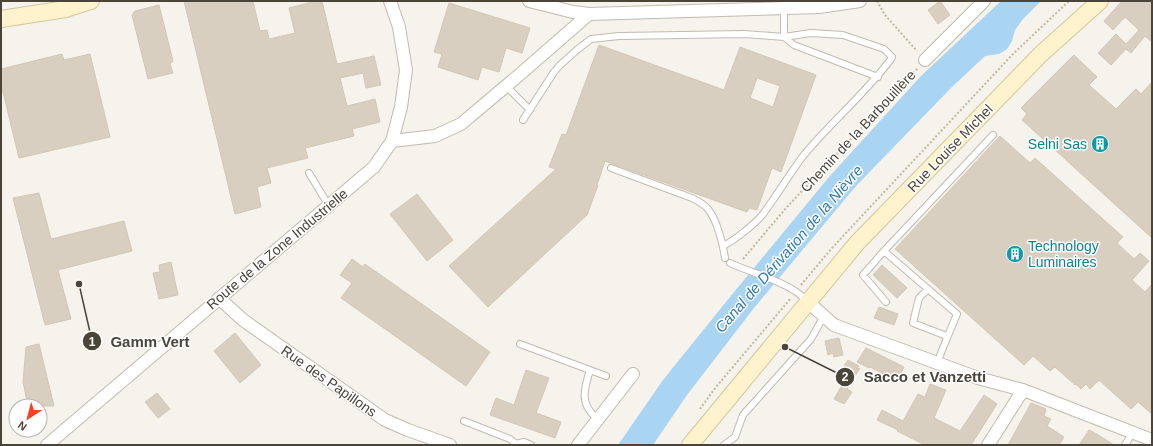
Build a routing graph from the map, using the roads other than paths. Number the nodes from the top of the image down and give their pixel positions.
1 (90, 1) edge
2 (390, 1) edge
3 (529, 1) edge
4 (860, 1) edge
5 (984, 1) edge
6 (1100, 1) edge
7 (784, 9) junction
8 (589, 14) junction
9 (1, 19) edge
10 (784, 37) junction
11 (925, 60) road end
12 (878, 77) junction
13 (506, 86) junction
14 (530, 110) junction
15 (523, 120) dead end
16 (993, 135) dead end
17 (392, 140) junction
18 (611, 168) dead end
19 (309, 173) dead end
20 (329, 206) junction
21 (723, 246) junction
22 (884, 251) junction
23 (724, 258) dead end
24 (730, 263) dead end
25 (928, 289) junction
26 (219, 298) junction
27 (808, 302) junction
28 (886, 302) dead end
29 (824, 316) junction
30 (947, 338) junction
31 (520, 344) dead end
32 (937, 363) junction
33 (590, 370) junction
34 (633, 374) dead end
35 (606, 376) dead end
36 (1023, 390) junction
37 (598, 419) junction
38 (464, 421) dead end
39 (1133, 432) junction
40 (1152, 440) edge
41 (516, 444) edge
42 (47, 445) edge
43 (450, 445) edge
44 (531, 445) edge
45 (578, 445) edge
46 (690, 445) edge
47 (724, 445) edge
48 (988, 445) edge
49 (1125, 445) edge

1 - 9 street
2 - 17 street, Route de la Zone Industrielle
3 - 8 street
4 - 7 street
5 - 11 street, Chemin de la Barbouillère
6 - 27 street, Rue Louise Michel
7 - 8 street
7 - 10 lane
8 - 13 street
10 - 12 lane
10 - 12 lane
10 - 14 lane
12 - 21 lane
13 - 14 lane
13 - 17 street
14 - 15 lane
16 - 22 lane
17 - 20 street, Route de la Zone Industrielle
18 - 21 lane
19 - 20 lane
20 - 26 street, Route de la Zone Industrielle
21 - 23 lane
22 - 25 lane
22 - 28 lane
24 - 27 lane
25 - 30 lane
25 - 30 lane
26 - 42 street, Route de la Zone Industrielle
26 - 43 street, Rue des Papillons
27 - 29 street
27 - 46 street, Rue Louise Michel
29 - 32 street
29 - 47 lane
30 - 32 lane
31 - 33 lane
32 - 36 street
33 - 35 lane
33 - 37 lane
34 - 37 street
36 - 39 street
36 - 48 street
37 - 45 street
38 - 41 lane
39 - 40 street
39 - 49 lane
41 - 44 lane

